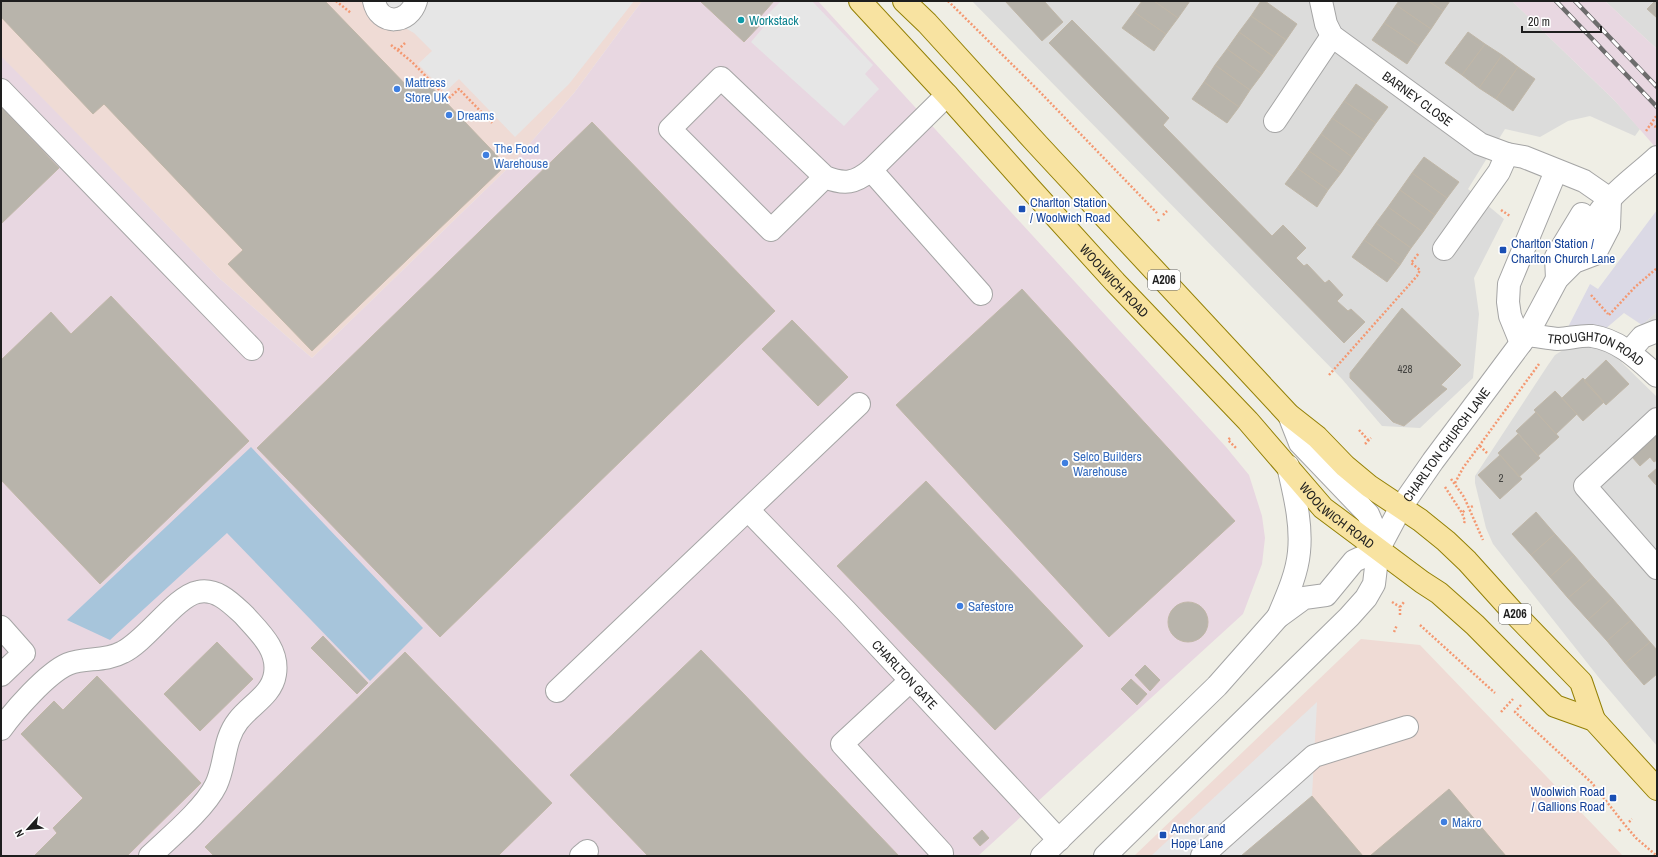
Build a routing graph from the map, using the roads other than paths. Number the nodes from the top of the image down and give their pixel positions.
1 (374, 1) edge
2 (416, 1) edge
3 (860, 1) edge
4 (904, 1) edge
5 (1320, 1) edge
6 (1332, 36) junction
7 (1, 90) edge
8 (947, 95) junction
9 (1275, 121) dead end
10 (1507, 154) junction
11 (1657, 157) edge
12 (871, 170) junction
13 (1556, 171) junction
14 (825, 177) junction
15 (1610, 199) junction
16 (1444, 249) dead end
17 (1557, 279) junction
18 (981, 294) dead end
19 (1657, 331) edge
20 (1524, 339) junction
21 (252, 349) dead end
22 (1629, 352) junction
23 (1657, 376) edge
24 (859, 404) dead end
25 (1289, 416) junction
26 (1657, 420) edge
27 (1288, 466) junction
28 (1401, 507) junction
29 (749, 511) junction
30 (1378, 550) junction
31 (1657, 568) edge
32 (1278, 617) junction
33 (1, 627) edge
34 (1, 675) edge
35 (910, 681) junction
36 (557, 691) dead end
37 (1594, 720) junction
38 (1408, 727) dead end
39 (1, 729) edge
40 (1657, 789) edge
41 (1059, 840) junction
42 (942, 853) dead end
43 (150, 856) edge
44 (1042, 856) edge
45 (1105, 856) edge
46 (1202, 856) edge

1 - 2 street
3 - 8 main road, WOOLWICH ROAD / A206
4 - 25 main road, WOOLWICH ROAD / A206
5 - 6 street
6 - 9 street
6 - 10 street, BARNEY CLOSE
7 - 21 street
8 - 12 street
8 - 27 main road, WOOLWICH ROAD / A206
10 - 13 street, BARNEY CLOSE
10 - 16 street
11 - 15 street, CHARLTON CHURCH LANE
12 - 14 street
12 - 18 street
13 - 15 street, BARNEY CLOSE
13 - 20 street
14 - 14 street
15 - 17 street, CHARLTON CHURCH LANE
15 - 17 street, CHARLTON CHURCH LANE
17 - 20 street, CHARLTON CHURCH LANE
19 - 22 street
20 - 22 street, TROUGHTON ROAD
20 - 28 street, CHARLTON CHURCH LANE
22 - 23 street, TROUGHTON ROAD
24 - 29 street
25 - 28 main road, WOOLWICH ROAD / A206
25 - 30 street, WOOLWICH ROAD
26 - 31 street
27 - 30 main road, WOOLWICH ROAD / A206
27 - 32 street
28 - 30 street, CHARLTON CHURCH LANE
28 - 37 main road, WOOLWICH ROAD / A206
29 - 35 street, CHARLTON GATE
29 - 36 street
30 - 32 street
30 - 37 main road, WOOLWICH ROAD / A206
30 - 45 street
32 - 41 street
33 - 34 street
35 - 41 street, CHARLTON GATE
35 - 42 street
37 - 40 main road, WOOLWICH ROAD / A206
38 - 46 street
39 - 43 street
41 - 44 street

